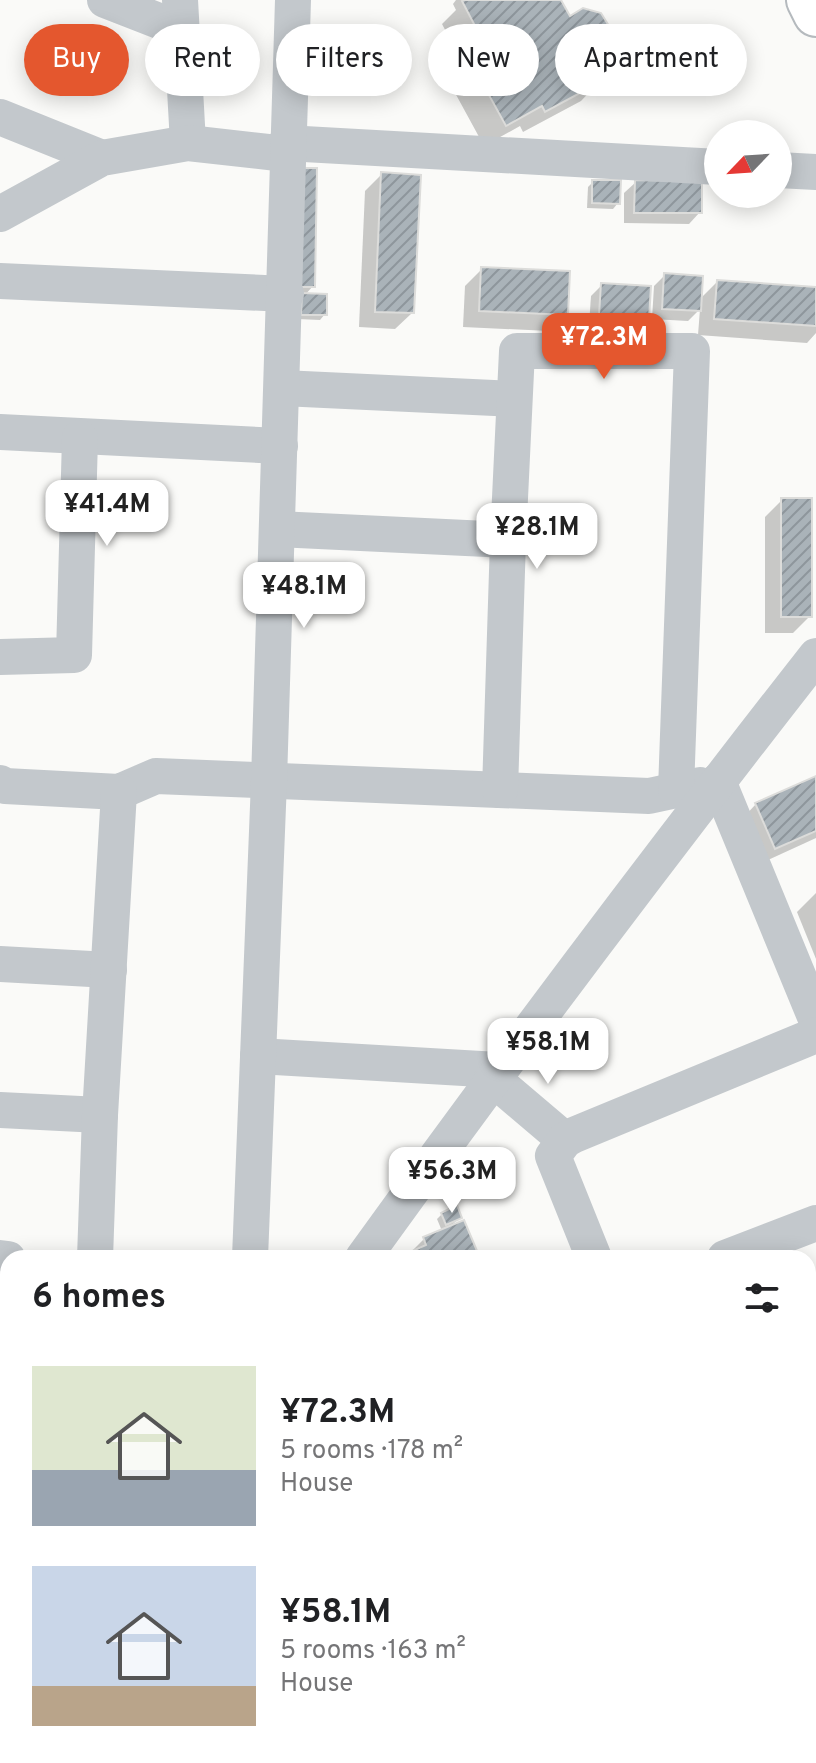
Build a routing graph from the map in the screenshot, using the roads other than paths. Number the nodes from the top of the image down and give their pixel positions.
1 (105, 0) edge
2 (293, 0) edge
3 (809, 0) edge
4 (816, 14) edge
5 (181, 15) edge
6 (0, 117) edge
7 (188, 143) junction
8 (286, 148) junction
9 (102, 158) junction
10 (704, 166) edge
11 (792, 171) edge
12 (816, 172) edge
13 (0, 214) edge
14 (0, 281) edge
15 (286, 294) junction
16 (282, 388) junction
17 (514, 399) junction
18 (0, 432) edge
19 (80, 438) junction
20 (280, 446) junction
21 (277, 529) junction
22 (508, 540) junction
23 (816, 656) edge
24 (0, 657) edge
25 (269, 781) junction
26 (718, 781) junction
27 (0, 783) edge
28 (500, 790) junction
29 (676, 790) junction
30 (119, 792) junction
31 (0, 964) edge
32 (109, 970) junction
33 (816, 1019) edge
34 (816, 1035) edge
35 (258, 1056) junction
36 (495, 1074) junction
37 (0, 1110) edge
38 (100, 1115) junction
39 (565, 1140) junction
40 (816, 1223) edge
41 (95, 1250) edge
42 (250, 1250) edge
43 (369, 1250) edge
44 (591, 1250) edge
45 (746, 1250) edge

1 - 5 street
2 - 8 street
3 - 4 main road
5 - 7 street
6 - 9 street
7 - 8 street
7 - 9 street
8 - 10 street
8 - 15 street
9 - 13 street
11 - 12 street
14 - 15 street
15 - 16 street
16 - 17 street
16 - 20 street
17 - 22 street
17 - 29 street
18 - 19 street
19 - 20 street
19 - 24 street
20 - 21 street
21 - 22 street
21 - 25 street
22 - 28 street
23 - 26 street
25 - 28 street
25 - 30 street
25 - 35 street
26 - 29 street
26 - 33 street
26 - 36 street
27 - 30 street
28 - 29 street
30 - 32 street
31 - 32 street
32 - 38 street
34 - 39 street
35 - 36 street
35 - 42 street
36 - 39 street
36 - 43 street
37 - 38 street
38 - 41 street
39 - 44 street
40 - 45 street

